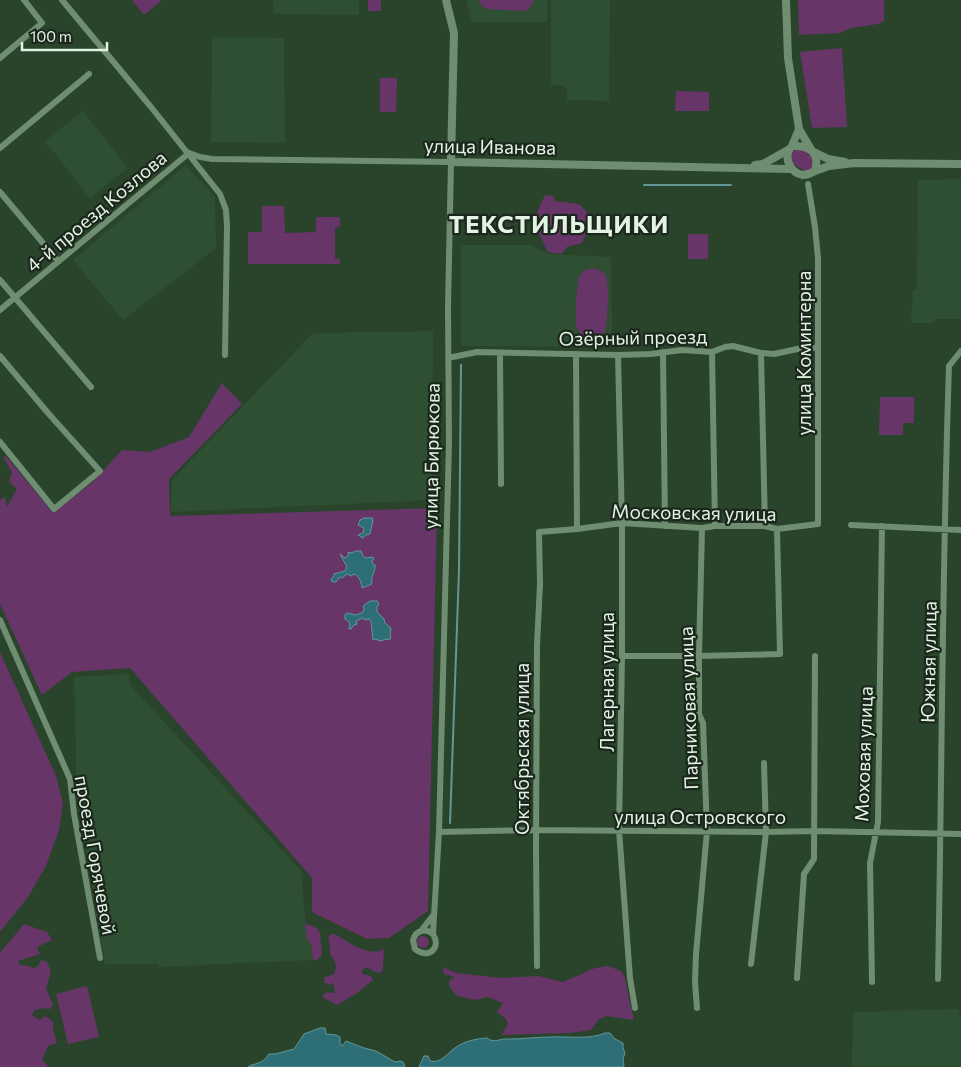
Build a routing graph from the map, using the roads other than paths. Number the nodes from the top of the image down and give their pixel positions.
1 (24, 0) edge
2 (62, 0) edge
3 (446, 0) edge
4 (786, 0) edge
5 (0, 58) edge
6 (89, 74) dead end
7 (799, 129) junction
8 (0, 148) edge
9 (790, 148) junction
10 (812, 151) junction
11 (189, 153) junction
12 (451, 162) junction
13 (851, 164) junction
14 (961, 164) edge
15 (743, 167) junction
16 (794, 171) junction
17 (815, 171) junction
18 (808, 184) junction
19 (0, 192) edge
20 (58, 261) junction
21 (0, 280) edge
22 (15, 298) junction
23 (0, 310) edge
24 (818, 348) junction
25 (961, 351) edge
26 (663, 352) junction
27 (712, 352) junction
28 (761, 352) junction
29 (500, 353) junction
30 (576, 354) junction
31 (225, 355) dead end
32 (618, 355) junction
33 (0, 356) edge
34 (448, 358) junction
35 (91, 387) dead end
36 (0, 442) edge
37 (501, 484) dead end
38 (622, 523) junction
39 (818, 524) joint
40 (851, 525) dead end
41 (665, 526) junction
42 (715, 526) junction
43 (764, 526) junction
44 (882, 526) junction
45 (702, 528) junction
46 (578, 529) junction
47 (944, 529) junction
48 (778, 530) junction
49 (961, 530) edge
50 (539, 532) joint
51 (0, 620) edge
52 (622, 656) junction
53 (699, 656) junction
54 (815, 656) dead end
55 (764, 762) dead end
56 (536, 830) junction
57 (619, 830) junction
58 (706, 831) junction
59 (439, 832) junction
60 (766, 832) junction
61 (814, 832) junction
62 (875, 833) junction
63 (941, 834) junction
64 (961, 834) edge
65 (434, 912) junction
66 (421, 930) junction
67 (433, 934) junction
68 (100, 958) dead end
69 (751, 964) dead end
70 (537, 966) dead end
71 (797, 978) dead end
72 (938, 979) dead end
73 (872, 982) dead end
74 (635, 1008) dead end
75 (697, 1008) dead end

1 - 5 street
2 - 11 street
3 - 12 street, улица Бирюкова
4 - 7 street
6 - 8 street
7 - 9 street
7 - 10 street
9 - 10 street
9 - 15 street
9 - 16 street
10 - 13 street
10 - 17 street
11 - 12 street, улица Иванова
11 - 20 street, 4-й проезд Козлова
11 - 31 street
12 - 15 street, улица Иванова
12 - 34 street, улица Бирюкова
13 - 14 street
13 - 17 street
15 - 16 street, улица Иванова
16 - 17 street
16 - 18 street
17 - 18 street
18 - 24 street, улица Коминтерна
19 - 20 street
20 - 22 street, 4-й проезд Козлова
21 - 22 street
22 - 23 street, 4-й проезд Козлова
22 - 35 street
24 - 28 street, Озёрный проезд
24 - 39 street, улица Коминтерна
25 - 47 street, Южная улица
26 - 27 street, Озёрный проезд
26 - 32 street, Озёрный проезд
26 - 41 street
27 - 28 street, Озёрный проезд
27 - 42 street
28 - 43 street
29 - 30 street, Озёрный проезд
29 - 34 street, Озёрный проезд
29 - 37 street
30 - 32 street, Озёрный проезд
30 - 46 street
32 - 38 street, Лагерная улица
33 - 36 street
34 - 59 street, улица Бирюкова
38 - 41 street, Московская улица
38 - 46 street, Московская улица
38 - 52 street, Лагерная улица
39 - 48 street, Московская улица
40 - 44 street
41 - 45 street, Московская улица
42 - 43 street, Московская улица
42 - 45 street, Московская улица
43 - 48 street, Московская улица
44 - 47 street
44 - 62 street, Моховая улица
45 - 53 street, Парниковая улица
46 - 50 street, Московская улица
47 - 49 street
47 - 63 street, Южная улица
48 - 53 street
50 - 56 street, Октябрьская улица
51 - 68 street, проезд Горячевой
52 - 53 street
52 - 57 street, Лагерная улица
53 - 58 street, Парниковая улица
54 - 61 street
55 - 60 street
56 - 57 street, улица Островского
56 - 59 street, улица Островского
56 - 70 street, Октябрьская улица
57 - 58 street, улица Островского
57 - 74 street, Лагерная улица
58 - 60 street, улица Островского
58 - 75 street, Парниковая улица
59 - 65 street, улица Бирюкова
60 - 61 street, улица Островского
60 - 69 street
61 - 62 street, улица Островского
61 - 71 street
62 - 63 street, улица Островского
62 - 73 street, Моховая улица
63 - 64 street, улица Островского
63 - 72 street, Южная улица
65 - 66 street, улица Бирюкова
65 - 67 street, улица Бирюкова
66 - 67 street
66 - 67 street, улица Бирюкова

